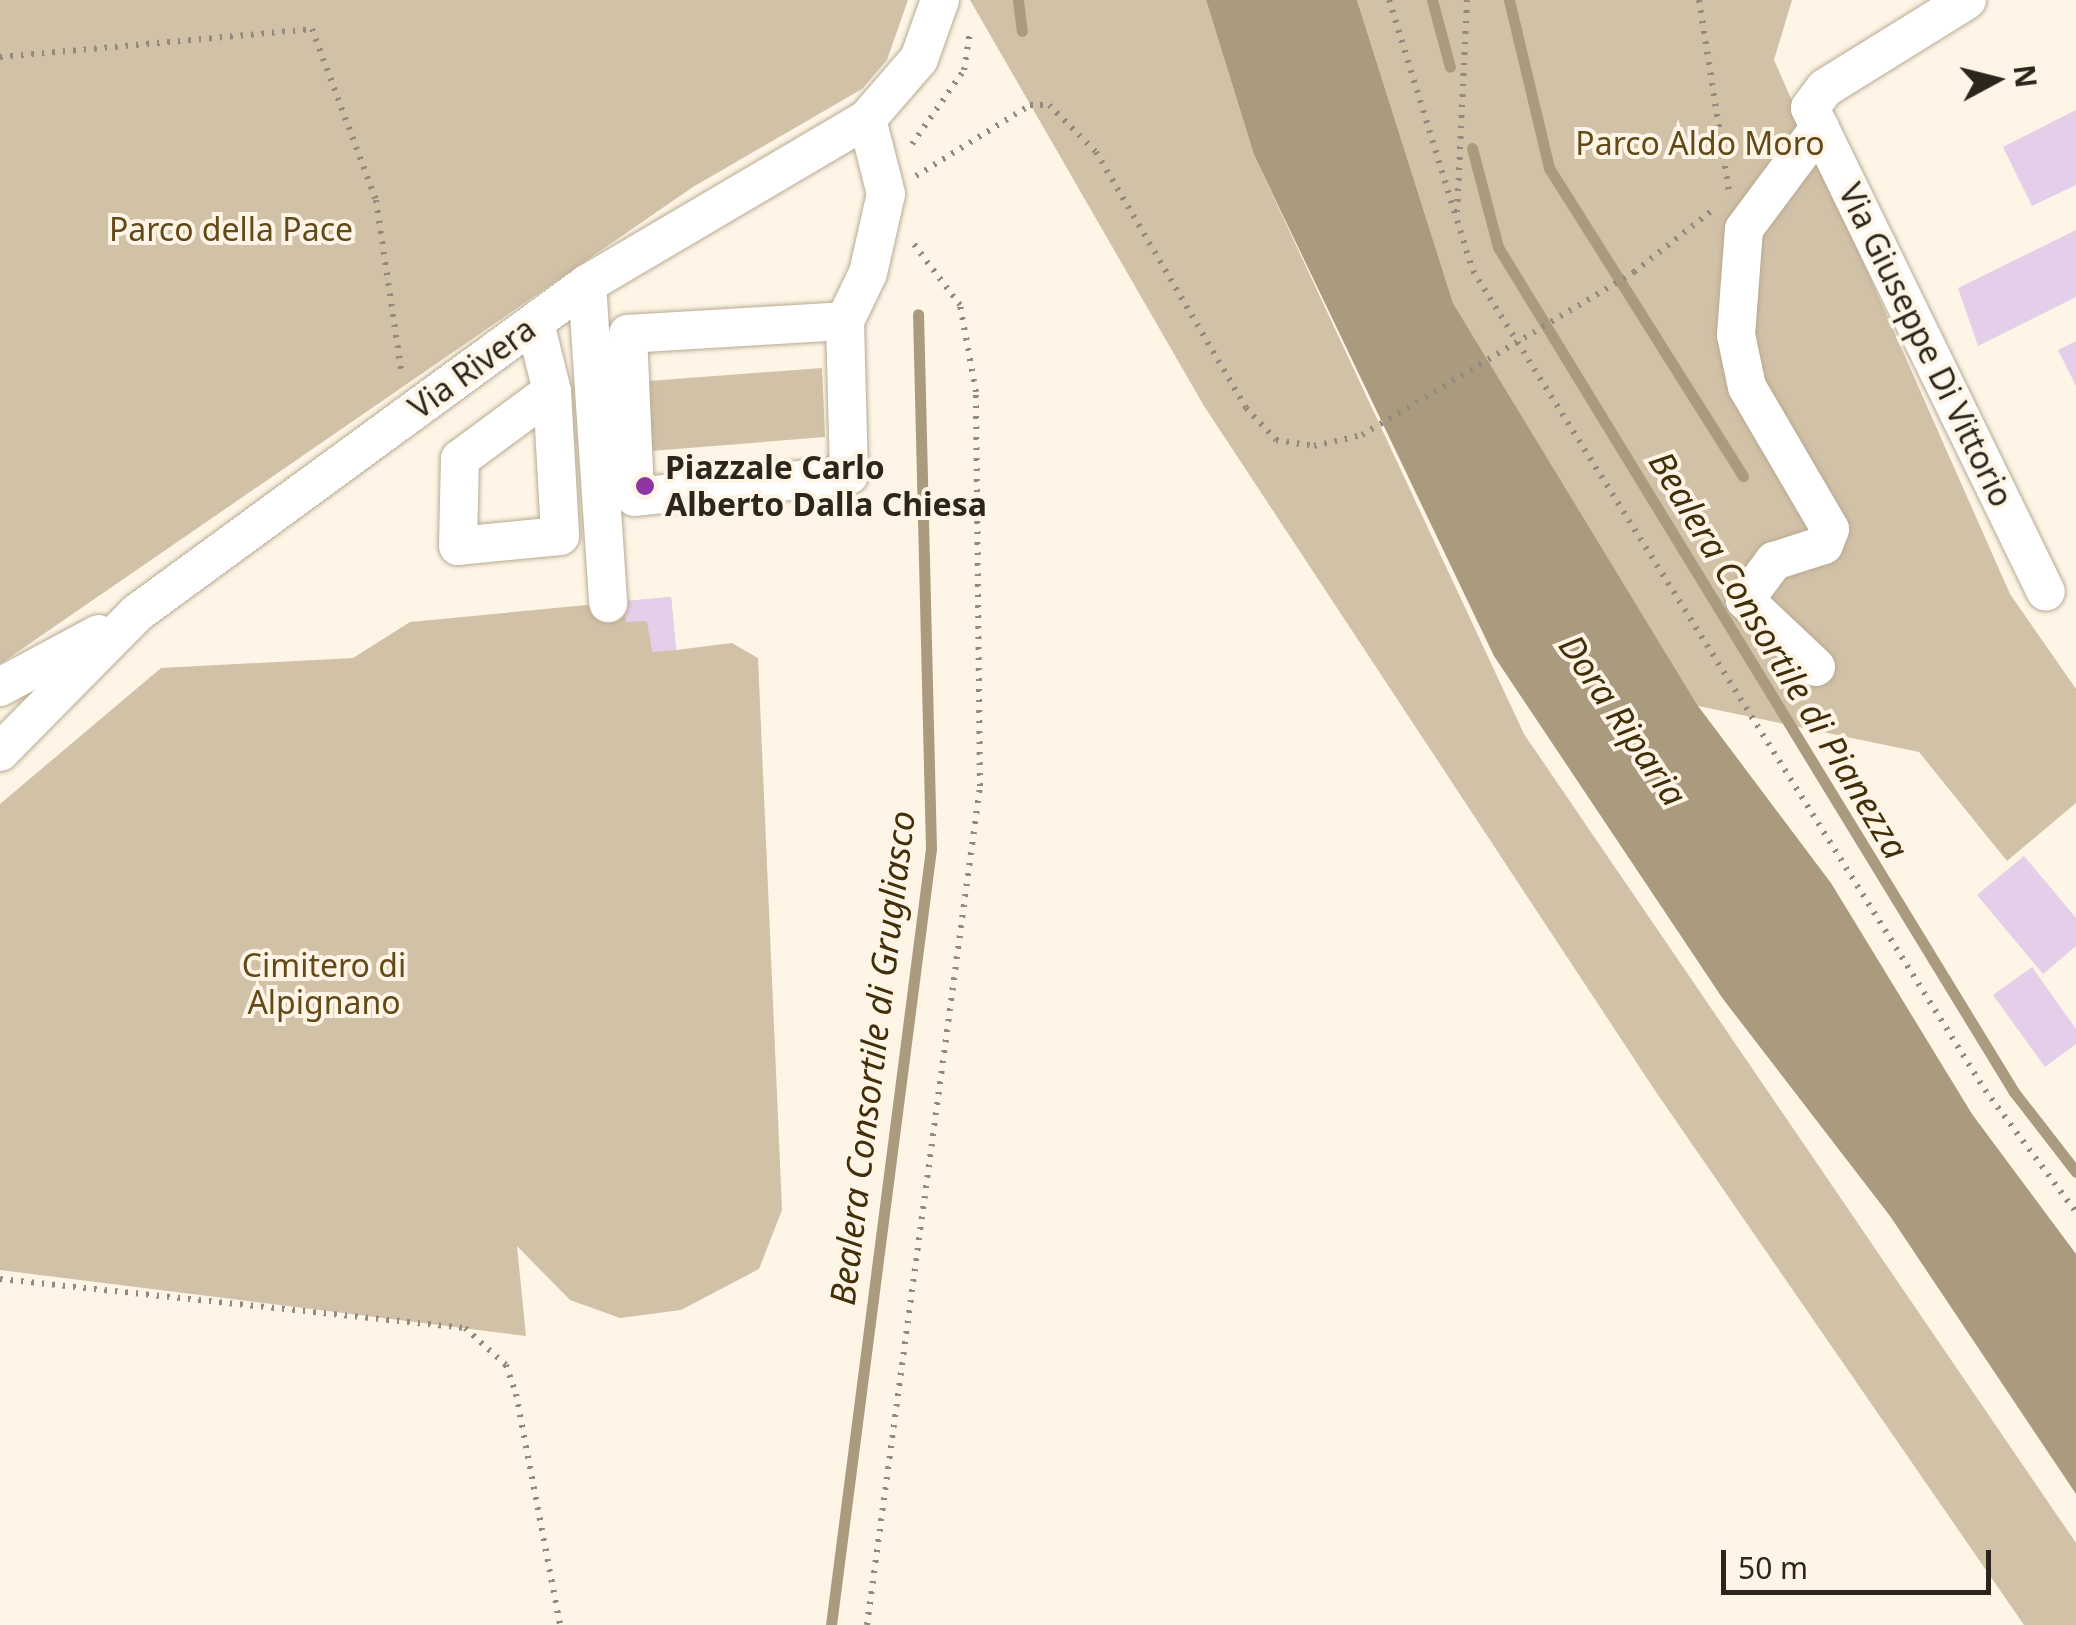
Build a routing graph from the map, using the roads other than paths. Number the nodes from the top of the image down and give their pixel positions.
1 (1967, 0) edge
2 (956, 9) edge
3 (1815, 118) junction
4 (868, 119) junction
5 (587, 284) junction
6 (534, 322) junction
7 (845, 322) junction
8 (552, 391) dead end
9 (2046, 592) dead end
10 (608, 603) dead end
11 (136, 613) junction
12 (1816, 668) dead end
13 (0, 688) edge
14 (0, 752) edge

1 - 3 street
2 - 4 street, Via Rivera
3 - 9 street, Via Giuseppe Di Vittorio
3 - 12 street
4 - 5 street, Via Rivera
4 - 7 street
5 - 6 street, Via Rivera
5 - 10 street
6 - 8 street
6 - 11 street, Via Rivera
7 - 7 street
11 - 13 street
11 - 14 street, Via Rivera

